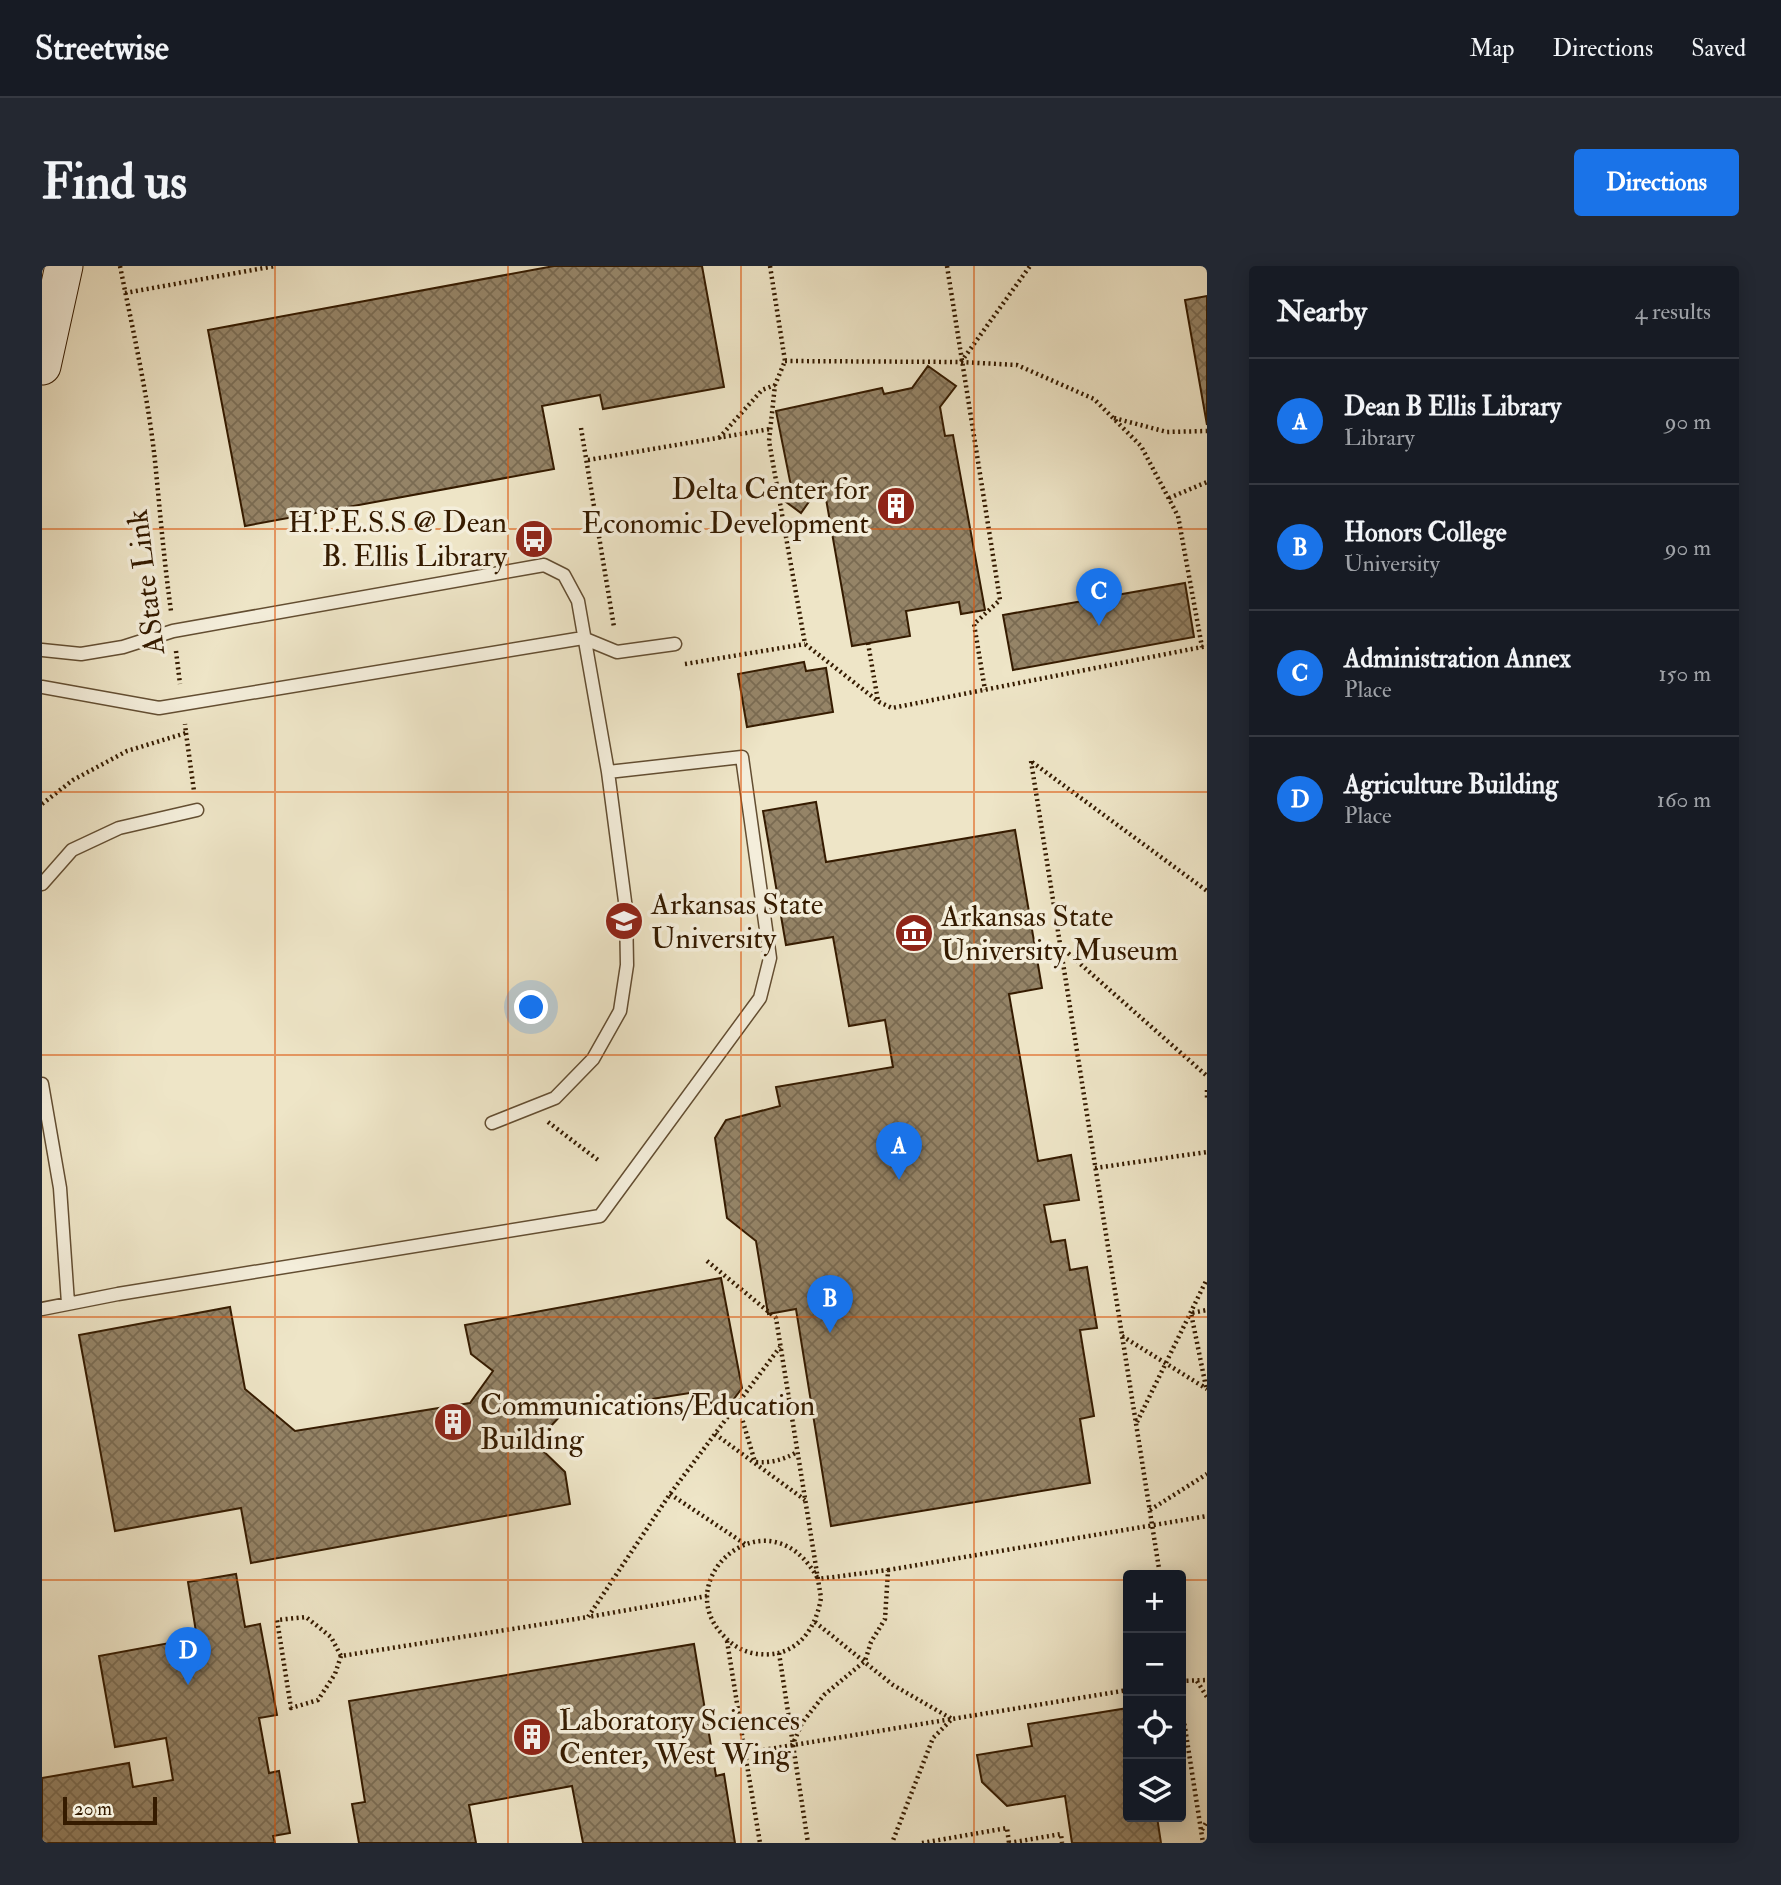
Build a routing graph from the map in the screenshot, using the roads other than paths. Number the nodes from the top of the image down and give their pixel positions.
1 (64, 266) edge
2 (42, 366) edge
3 (583, 638) junction
4 (676, 644) dead end
5 (42, 650) edge
6 (42, 687) edge
7 (608, 772) junction
8 (197, 810) road end
9 (42, 884) edge
10 (42, 1084) edge
11 (492, 1123) dead end
12 (68, 1303) junction
13 (42, 1310) edge

1 - 2 street
3 - 4 lane
3 - 5 lane
3 - 6 lane
3 - 7 lane
7 - 11 lane
7 - 12 lane
8 - 9 lane
10 - 12 lane
12 - 13 lane

